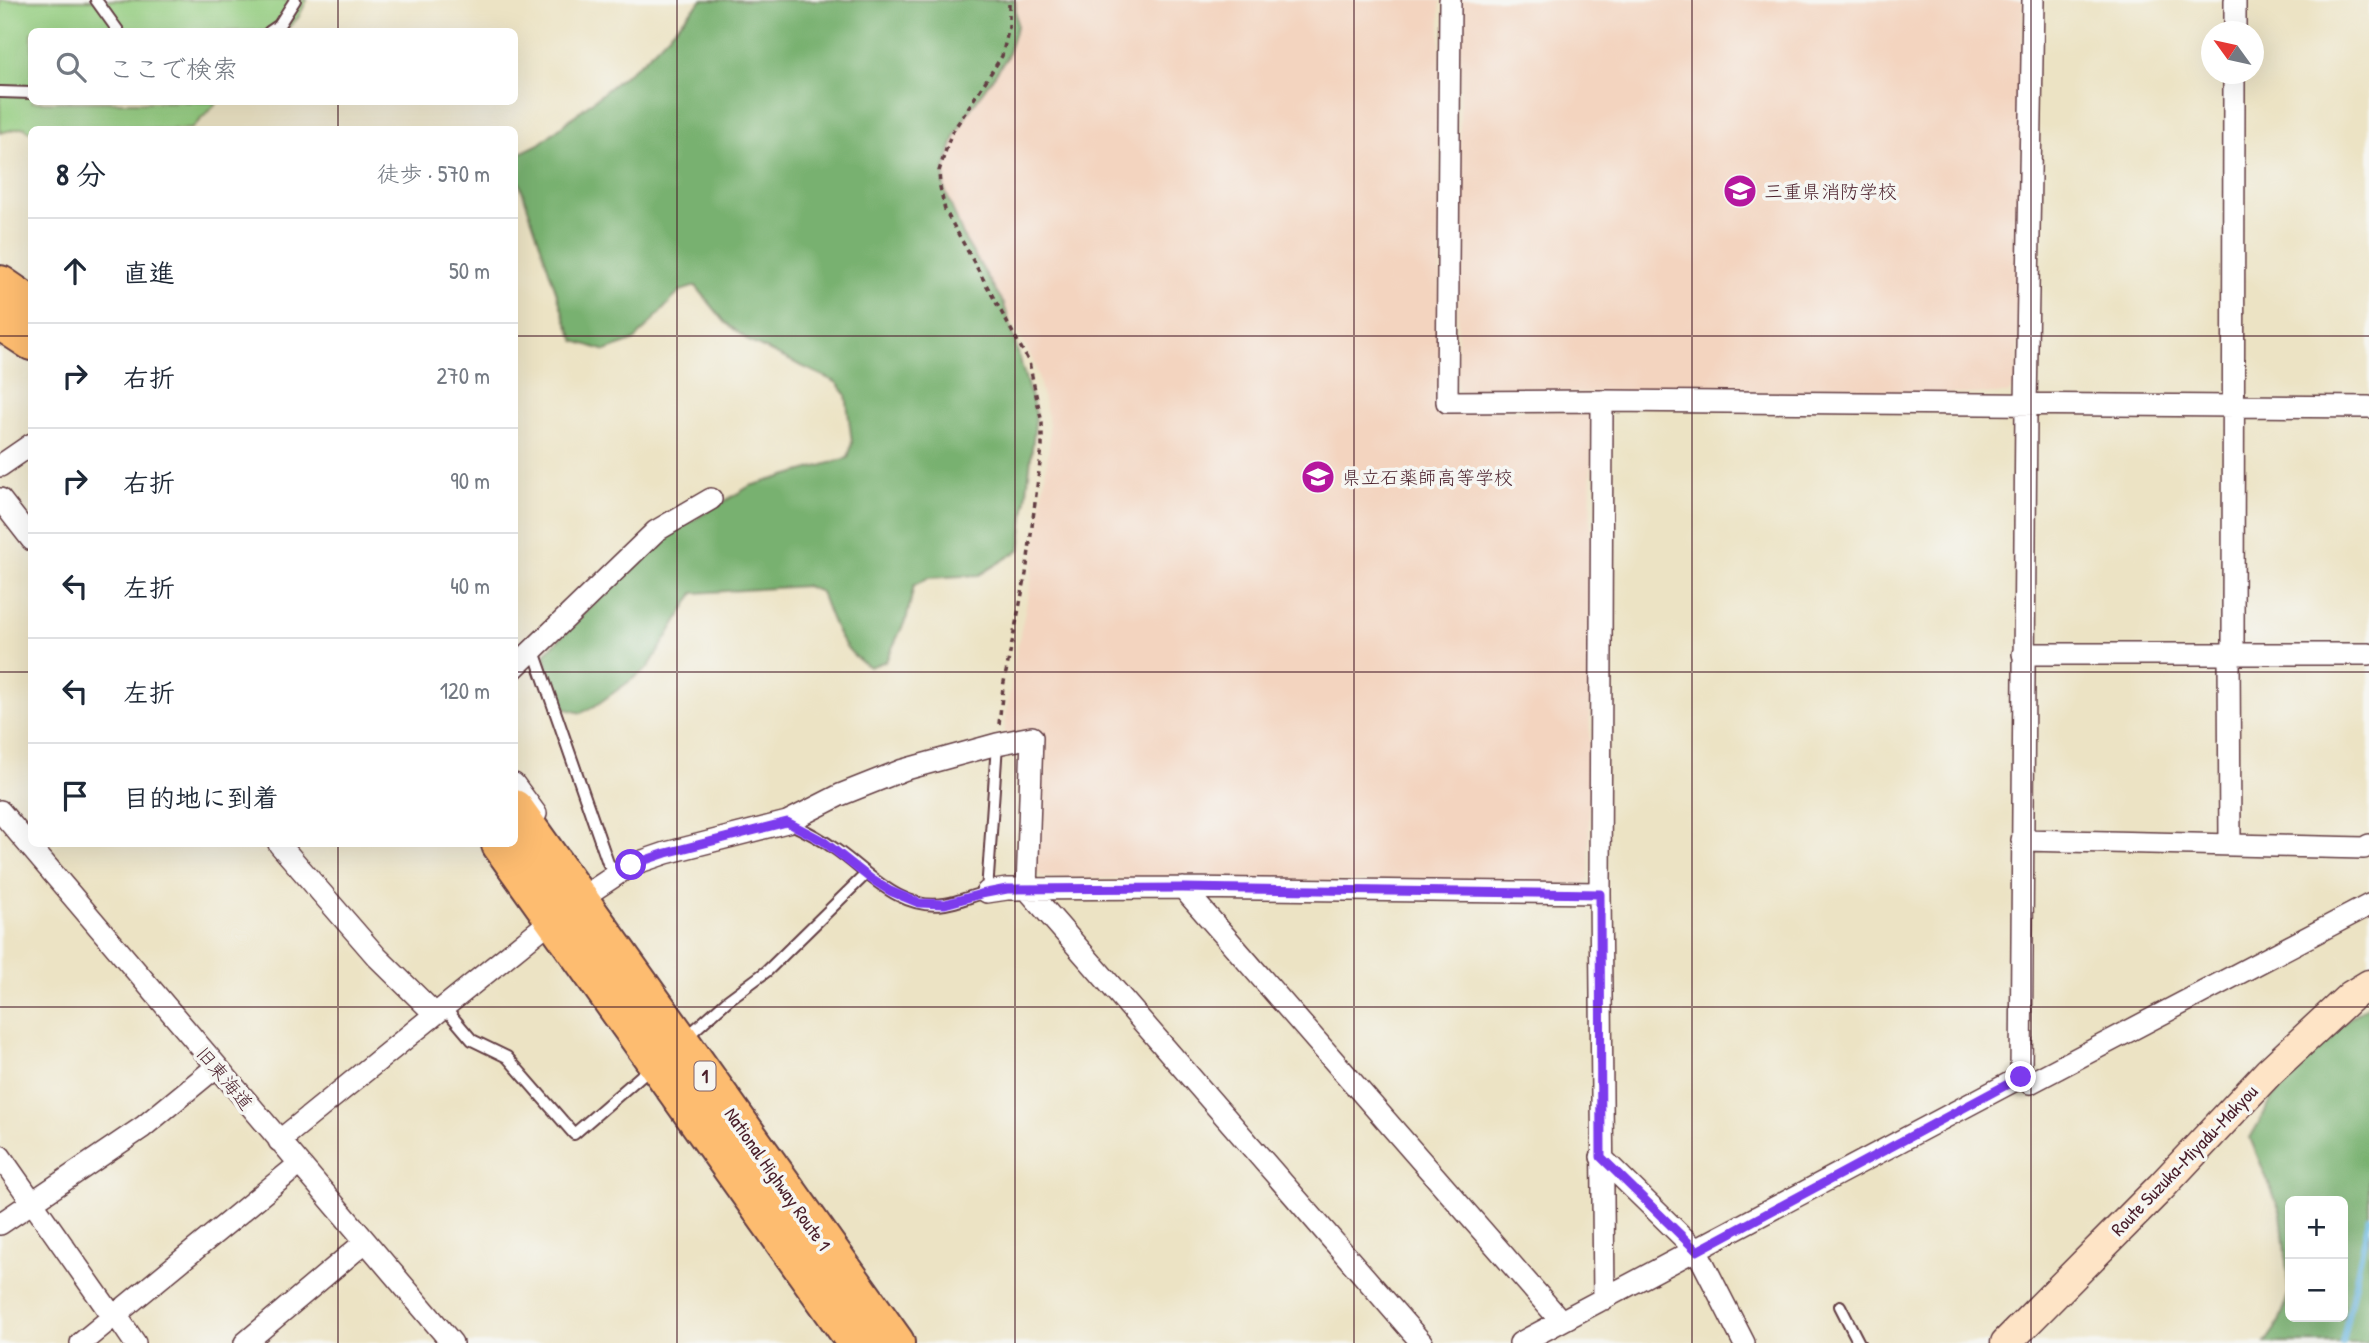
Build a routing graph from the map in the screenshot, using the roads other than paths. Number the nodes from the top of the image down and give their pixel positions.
1 (96, 0) edge
2 (295, 0) edge
3 (1450, 0) edge
4 (2033, 0) edge
5 (2235, 0) edge
6 (2235, 21) edge
7 (116, 28) edge
8 (275, 28) edge
9 (2234, 84) edge
10 (0, 92) edge
11 (28, 93) edge
12 (0, 285) edge
13 (28, 304) edge
14 (0, 320) edge
15 (28, 338) edge
16 (1602, 401) junction
17 (2026, 405) junction
18 (2233, 407) junction
19 (2369, 407) edge
20 (28, 447) edge
21 (0, 466) edge
22 (0, 499) edge
23 (711, 499) dead end
24 (28, 535) edge
25 (534, 651) junction
26 (2231, 652) junction
27 (2023, 654) junction
28 (2369, 654) edge
29 (518, 665) edge
30 (997, 744) junction
31 (518, 790) edge
32 (0, 811) edge
33 (518, 815) edge
34 (787, 822) junction
35 (25, 829) edge
36 (2022, 840) junction
37 (2230, 845) junction
38 (2369, 845) edge
39 (39, 847) edge
40 (282, 847) edge
41 (505, 847) edge
42 (617, 873) junction
43 (866, 874) junction
44 (1183, 888) junction
45 (1027, 889) junction
46 (987, 892) junction
47 (1600, 894) junction
48 (574, 904) junction
49 (2369, 905) edge
50 (2369, 985) edge
51 (439, 1011) junction
52 (690, 1034) dead end
53 (216, 1067) junction
54 (642, 1075) dead end
55 (2021, 1077) junction
56 (279, 1141) junction
57 (0, 1156) edge
58 (1601, 1157) junction
59 (298, 1165) junction
60 (32, 1202) junction
61 (0, 1224) edge
62 (365, 1242) junction
63 (1697, 1251) junction
64 (1604, 1299) junction
65 (1840, 1306) dead end
66 (114, 1316) junction
67 (1561, 1321) junction
68 (2016, 1339) edge
69 (81, 1343) edge
70 (135, 1343) edge
71 (245, 1343) edge
72 (452, 1343) edge
73 (857, 1343) edge
74 (895, 1343) edge
75 (1422, 1343) edge
76 (1520, 1343) edge
77 (1744, 1343) edge
78 (1859, 1343) edge

1 - 7 lane
2 - 8 lane
3 - 16 street
4 - 17 street
5 - 6 street
9 - 18 street
10 - 11 lane
12 - 13 highway
14 - 15 highway
16 - 17 street
16 - 47 street
17 - 18 street
17 - 27 street
18 - 19 street
18 - 26 street
20 - 21 street
22 - 24 street
23 - 25 street
25 - 29 street
25 - 42 lane
26 - 27 street
26 - 28 street
26 - 37 street
27 - 36 street
30 - 34 street
30 - 45 street
30 - 46 lane
31 - 48 street
32 - 35 street, 旧東海道
33 - 48 highway, National Highway Route 1 / 1
34 - 42 street
34 - 43 lane
36 - 37 street
36 - 55 street
37 - 38 street
39 - 53 street, 旧東海道
40 - 51 street
41 - 48 highway, National Highway Route 1 / 1
42 - 48 street
43 - 46 lane
43 - 52 lane
44 - 45 street
44 - 47 street
44 - 67 street
45 - 46 street
45 - 75 street
47 - 58 street
48 - 51 street
48 - 73 highway, National Highway Route 1 / 1
48 - 74 highway, National Highway Route 1 / 1
49 - 55 street
50 - 68 main road, Route Suzuka-Miyadu-Makyou
51 - 54 lane
51 - 56 street
53 - 56 street, 旧東海道
53 - 60 street
55 - 63 street
56 - 59 street, 旧東海道
57 - 60 street
58 - 63 street
58 - 64 street
59 - 62 street, 旧東海道
59 - 66 street
60 - 61 street
60 - 66 street
62 - 71 street
62 - 72 street, 旧東海道
63 - 64 street
63 - 77 street
64 - 67 street
65 - 78 lane
66 - 69 street
66 - 70 street
67 - 76 street

